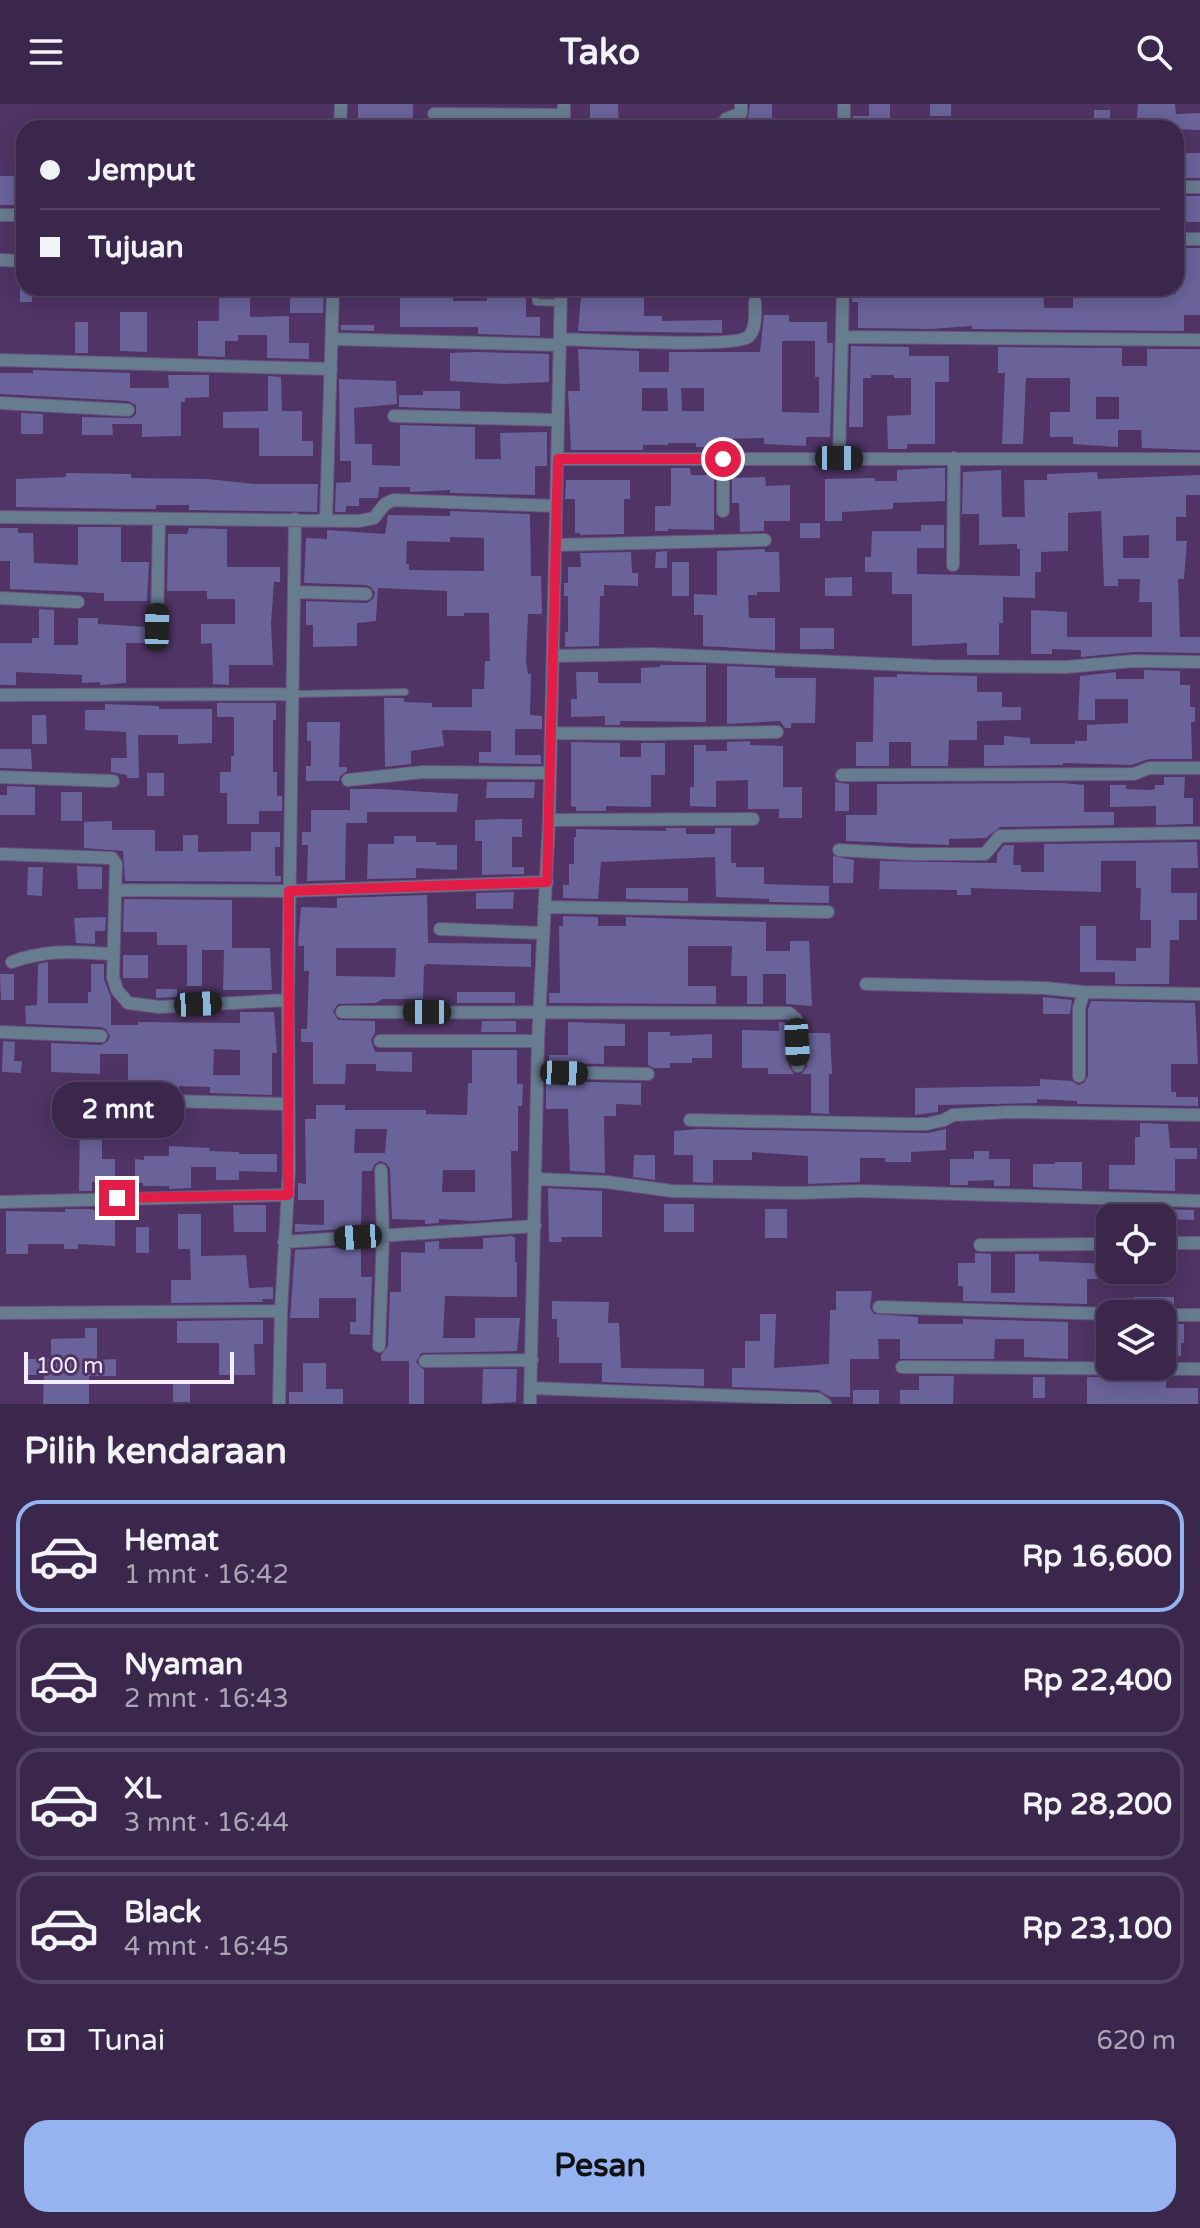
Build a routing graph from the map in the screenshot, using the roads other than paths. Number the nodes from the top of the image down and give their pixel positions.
1 (741, 104) edge
2 (434, 114) dead end
3 (564, 116) edge
4 (725, 120) edge
5 (333, 296) edge
6 (535, 296) edge
7 (561, 296) edge
8 (843, 296) edge
9 (755, 302) dead end
10 (561, 303) junction
11 (842, 337) junction
12 (332, 339) junction
13 (1200, 340) edge
14 (560, 342) junction
15 (0, 360) edge
16 (331, 369) junction
17 (0, 403) edge
18 (128, 410) dead end
19 (394, 416) dead end
20 (558, 420) junction
21 (839, 458) junction
22 (954, 458) junction
23 (558, 459) junction
24 (723, 459) junction
25 (1200, 459) edge
26 (556, 506) junction
27 (723, 511) dead end
28 (0, 517) edge
29 (159, 519) junction
30 (295, 519) junction
31 (326, 519) junction
32 (765, 540) dead end
33 (556, 545) junction
34 (953, 565) dead end
35 (294, 592) junction
36 (366, 594) dead end
37 (0, 598) edge
38 (78, 602) dead end
39 (157, 627) dead end
40 (553, 656) junction
41 (1200, 662) edge
42 (405, 692) dead end
43 (294, 694) junction
44 (0, 695) edge
45 (777, 732) dead end
46 (551, 733) junction
47 (1200, 768) edge
48 (550, 773) junction
49 (842, 775) dead end
50 (0, 777) edge
51 (348, 780) dead end
52 (113, 781) dead end
53 (753, 819) dead end
54 (549, 820) junction
55 (1200, 833) edge
56 (839, 850) dead end
57 (0, 854) edge
58 (547, 882) junction
59 (116, 890) junction
60 (289, 891) junction
61 (544, 907) junction
62 (828, 912) dead end
63 (440, 929) dead end
64 (543, 933) junction
65 (112, 954) junction
66 (12, 962) dead end
67 (866, 984) dead end
68 (1084, 992) junction
69 (1200, 994) edge
70 (288, 1000) junction
71 (342, 1012) dead end
72 (539, 1013) junction
73 (0, 1032) edge
74 (101, 1036) dead end
75 (380, 1041) dead end
76 (538, 1041) junction
77 (798, 1066) dead end
78 (538, 1072) junction
79 (648, 1074) dead end
80 (1079, 1076) dead end
81 (132, 1100) dead end
82 (287, 1104) junction
83 (1200, 1115) edge
84 (690, 1120) dead end
85 (381, 1170) dead end
86 (537, 1179) junction
87 (288, 1195) junction
88 (1200, 1201) edge
89 (0, 1202) edge
90 (535, 1226) junction
91 (383, 1236) junction
92 (284, 1242) junction
93 (1176, 1243) edge
94 (1200, 1243) edge
95 (1096, 1244) edge
96 (980, 1245) dead end
97 (879, 1307) dead end
98 (281, 1311) junction
99 (0, 1313) edge
100 (1096, 1314) edge
101 (1176, 1315) edge
102 (1200, 1315) edge
103 (379, 1346) dead end
104 (532, 1360) junction
105 (425, 1361) dead end
106 (902, 1367) dead end
107 (1200, 1369) edge
108 (531, 1388) junction
109 (279, 1404) edge
110 (530, 1404) edge
111 (825, 1404) edge

1 - 4 street
2 - 3 street
5 - 12 street
6 - 10 lane
7 - 10 street
8 - 11 street
9 - 14 street
10 - 14 street
11 - 13 street
11 - 21 street
12 - 14 street
12 - 16 street
14 - 20 street
15 - 16 street
16 - 31 street
17 - 18 street
19 - 20 street
20 - 23 street
21 - 22 street
21 - 24 street
22 - 25 street
22 - 34 street
23 - 24 street
23 - 26 street
24 - 27 street
26 - 31 street
26 - 33 street
28 - 29 street
29 - 30 street
29 - 39 street
30 - 31 street
30 - 35 street
32 - 33 street
33 - 40 street
35 - 36 street
35 - 43 street
37 - 38 street
40 - 41 street
40 - 46 street
42 - 43 lane
43 - 44 street
43 - 60 street
45 - 46 street
46 - 48 street
47 - 49 street
48 - 51 street
48 - 54 street
50 - 52 street
53 - 54 street
54 - 58 street
55 - 56 street
57 - 59 street
58 - 60 street
58 - 61 street
59 - 60 street
59 - 65 street
60 - 70 street
61 - 62 street
61 - 64 street
63 - 64 street
64 - 72 street
65 - 66 street
65 - 70 street
67 - 68 street
68 - 69 street
68 - 80 street
70 - 82 street
71 - 72 street
72 - 76 street
72 - 77 street
73 - 74 street
75 - 76 street
76 - 78 street
78 - 79 street
78 - 86 street
81 - 82 street
82 - 87 street
83 - 84 street
85 - 91 street
86 - 88 street
86 - 90 street
87 - 89 street
87 - 92 street
90 - 91 street
90 - 104 street
91 - 92 street
91 - 103 street
92 - 98 street
93 - 94 street
95 - 96 street
97 - 100 street
98 - 99 street
98 - 109 street
101 - 102 street
104 - 105 street
104 - 108 street
106 - 107 street
108 - 110 street
108 - 111 street

